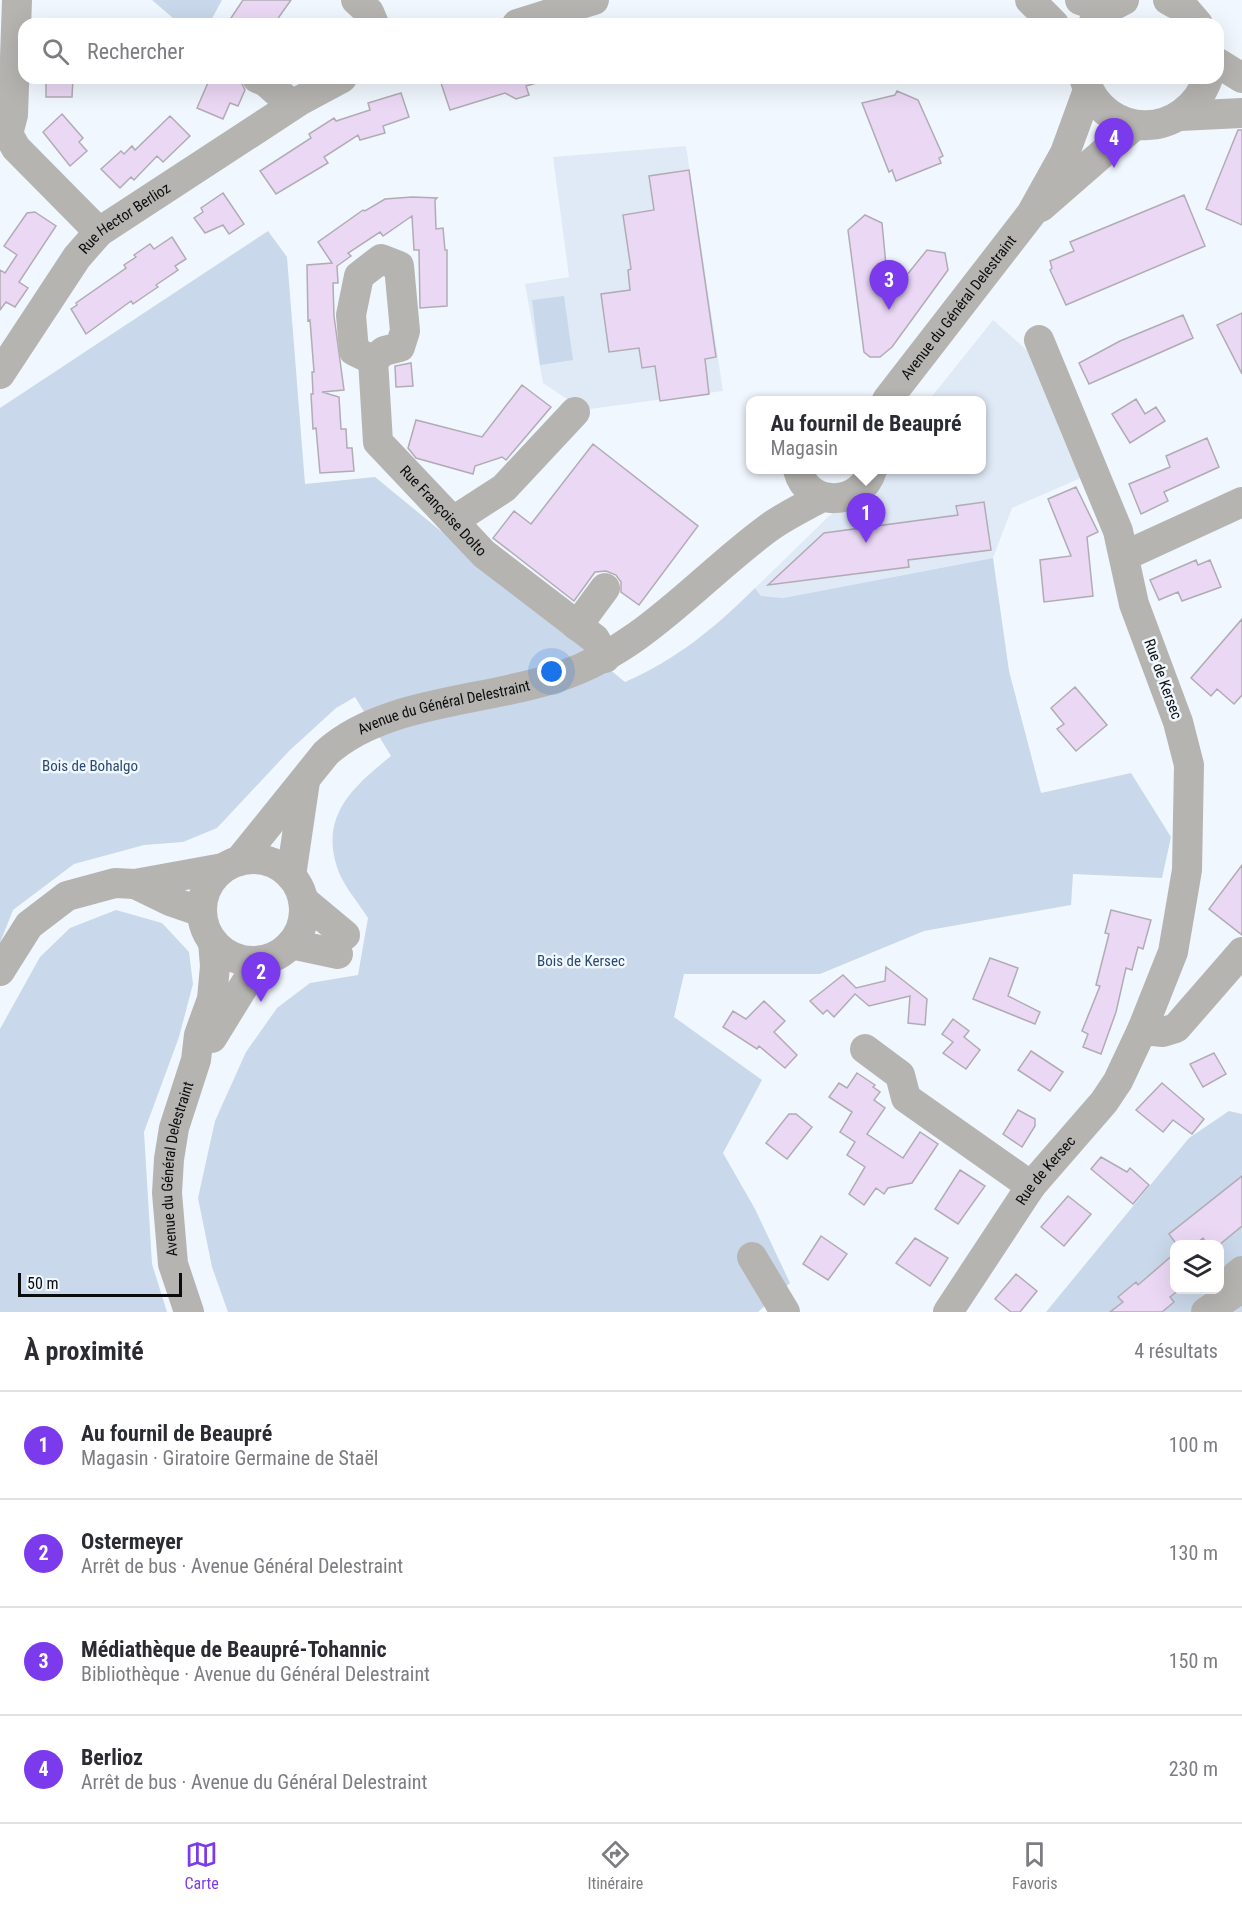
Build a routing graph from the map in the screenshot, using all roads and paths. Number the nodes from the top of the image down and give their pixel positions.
1 (17, 0) edge
2 (356, 0) edge
3 (594, 0) edge
4 (1030, 0) edge
5 (1168, 0) edge
6 (1206, 0) edge
7 (372, 18) edge
8 (536, 18) edge
9 (1048, 18) edge
10 (1194, 18) edge
11 (1202, 18) edge
12 (1224, 67) edge
13 (1242, 78) edge
14 (268, 84) edge
15 (331, 84) edge
16 (1086, 84) edge
17 (1206, 84) edge
18 (292, 105) junction
19 (1242, 113) edge
20 (1180, 116) junction
21 (1135, 125) junction
22 (4, 134) edge
23 (1031, 214) junction
24 (99, 232) junction
25 (1039, 340) dead end
26 (373, 360) dead end
27 (0, 374) edge
28 (890, 396) edge
29 (574, 412) dead end
30 (798, 474) edge
31 (800, 474) edge
32 (871, 474) edge
33 (822, 497) junction
34 (1242, 502) edge
35 (453, 521) junction
36 (768, 528) junction
37 (1125, 552) junction
38 (605, 588) dead end
39 (577, 626) junction
40 (605, 658) junction
41 (305, 780) junction
42 (231, 865) junction
43 (135, 884) junction
44 (297, 888) junction
45 (202, 912) junction
46 (213, 942) junction
47 (291, 944) junction
48 (1242, 952) edge
49 (265, 960) junction
50 (0, 971) edge
51 (1142, 1030) junction
52 (865, 1049) dead end
53 (196, 1060) junction
54 (1031, 1186) junction
55 (752, 1257) dead end
56 (1240, 1284) edge
57 (189, 1312) edge
58 (784, 1312) edge
59 (948, 1312) edge
60 (1206, 1312) edge

1 - 22 street
2 - 7 street
3 - 8 street
4 - 9 street
5 - 10 street
6 - 11 street
12 - 13 street
14 - 18 street
15 - 18 street, Rue Hector Berlioz
16 - 21 street
16 - 23 street, Avenue du Général Delestraint
17 - 20 street
18 - 24 street, Rue Hector Berlioz
19 - 20 street
20 - 21 street
21 - 23 street, Avenue du Général Delestraint
22 - 24 street
23 - 28 street, Avenue du Général Delestraint
24 - 27 street, Rue Hector Berlioz
25 - 37 street, Rue de Kersec
26 - 35 street, Rue Françoise Dolto
29 - 35 street
30 - 36 street, Avenue du Général Delestraint
31 - 33 street
32 - 33 street
33 - 36 street, Avenue du Général Delestraint
34 - 37 street
35 - 39 street, Rue Françoise Dolto
36 - 40 street, Avenue du Général Delestraint
37 - 51 street, Rue de Kersec
38 - 39 street
39 - 40 street, Rue Françoise Dolto
40 - 41 street, Avenue du Général Delestraint
41 - 42 street, Avenue du Général Delestraint
41 - 44 street, Avenue du Général Delestraint
42 - 43 street
42 - 44 street
42 - 45 street
43 - 45 street
43 - 50 street
44 - 47 street
44 - 47 street
45 - 46 street
46 - 49 street
46 - 53 street
47 - 49 street
48 - 51 street
49 - 53 street
51 - 54 street, Rue de Kersec
52 - 54 street
53 - 57 street, Avenue du Général Delestraint
54 - 59 street, Rue de Kersec
55 - 58 street
56 - 60 street

